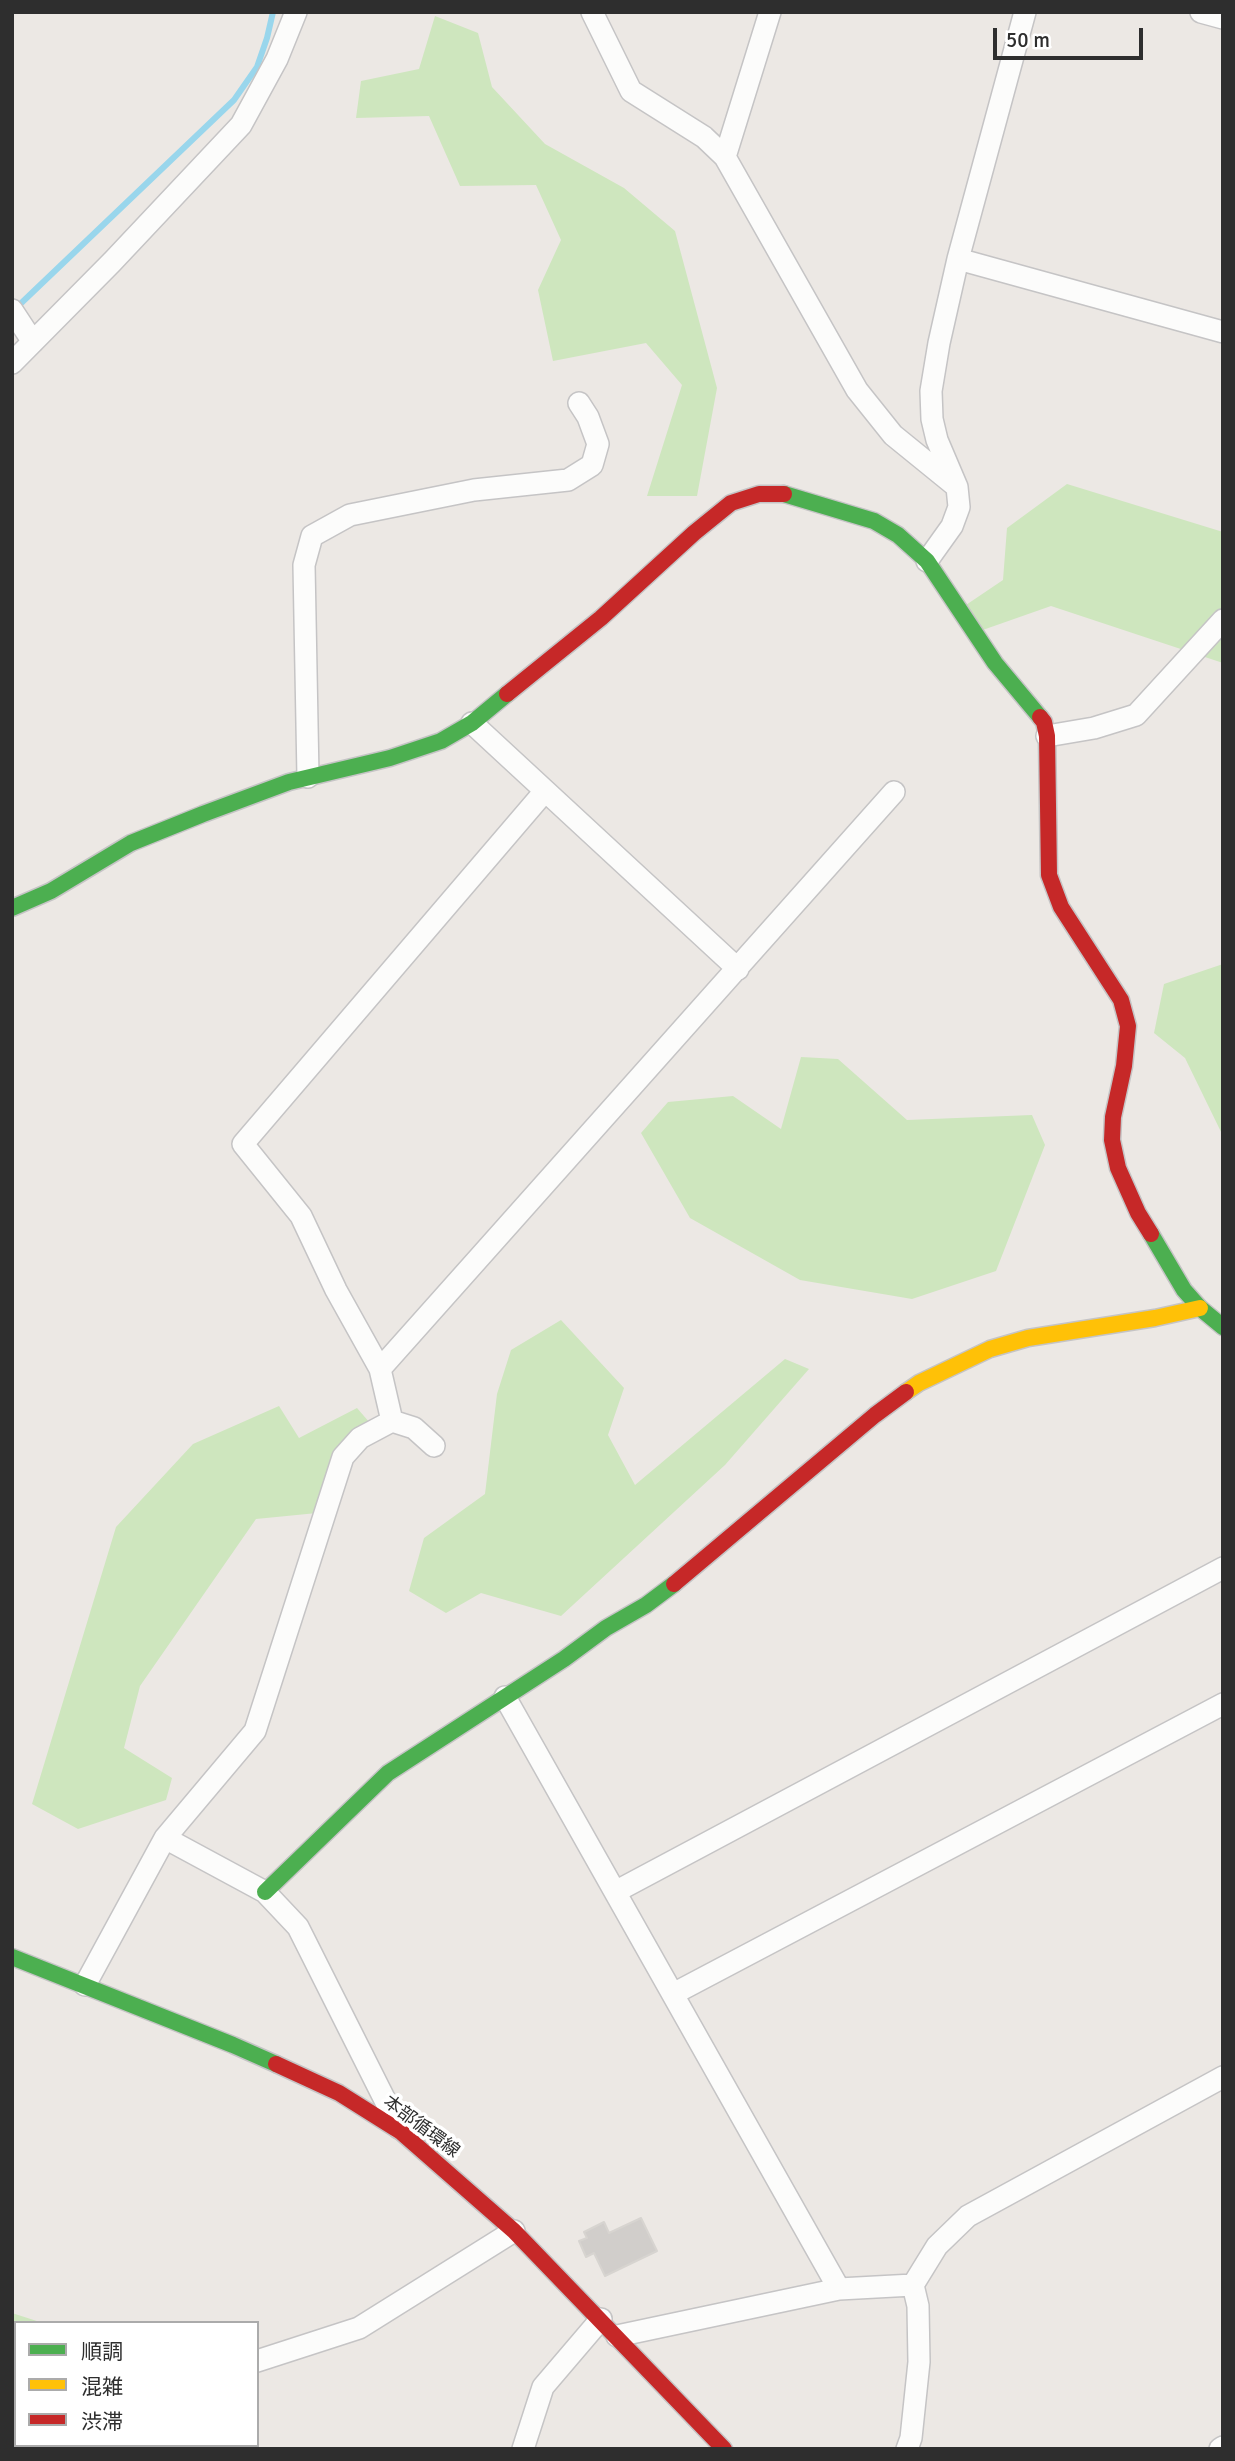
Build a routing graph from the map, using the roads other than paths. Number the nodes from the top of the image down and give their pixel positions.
1 (296, 12) edge
2 (593, 12) edge
3 (770, 12) edge
4 (1025, 12) edge
5 (1201, 12) edge
6 (1223, 18) edge
7 (725, 157) junction
8 (958, 259) junction
9 (12, 310) edge
10 (1223, 332) edge
11 (33, 342) junction
12 (12, 363) edge
13 (579, 403) dead end
14 (957, 487) junction
15 (927, 561) junction
16 (1223, 620) edge
17 (472, 723) junction
18 (1047, 736) junction
19 (307, 778) junction
20 (545, 791) junction
21 (894, 792) dead end
22 (12, 908) edge
23 (738, 969) junction
24 (1200, 1308) junction
25 (1223, 1327) edge
26 (380, 1369) junction
27 (392, 1421) junction
28 (434, 1447) dead end
29 (1223, 1568) edge
30 (505, 1697) junction
31 (1223, 1704) edge
32 (165, 1838) junction
33 (265, 1892) junction
34 (615, 1892) junction
35 (12, 1957) edge
36 (85, 1985) junction
37 (673, 1994) junction
38 (1223, 2077) edge
39 (401, 2132) junction
40 (513, 2231) junction
41 (913, 2285) junction
42 (839, 2289) junction
43 (601, 2319) junction
44 (617, 2336) junction
45 (259, 2360) edge
46 (523, 2449) edge
47 (724, 2449) edge
48 (906, 2449) edge

1 - 11 street
2 - 7 street
3 - 7 street
4 - 8 street
5 - 6 street
7 - 14 street
8 - 10 street
8 - 14 street
9 - 11 street
11 - 12 street
13 - 19 street
14 - 15 street
15 - 17 street
15 - 18 street
16 - 18 street
17 - 19 street
17 - 20 street
18 - 24 street
19 - 22 street
20 - 23 street
20 - 26 street
21 - 23 street
23 - 26 street
24 - 25 street
24 - 30 street
26 - 27 street
27 - 28 street
27 - 32 street
29 - 34 street
30 - 33 street
30 - 34 street
31 - 37 street
32 - 33 street
32 - 36 street
33 - 39 street
34 - 37 street
35 - 36 street, 本部循環線
36 - 39 street, 本部循環線
37 - 42 street
38 - 41 street
39 - 40 street, 本部循環線
40 - 43 street, 本部循環線
40 - 45 street
41 - 42 street
41 - 48 street
42 - 44 street
43 - 44 street, 本部循環線
43 - 46 street
44 - 47 street, 本部循環線

